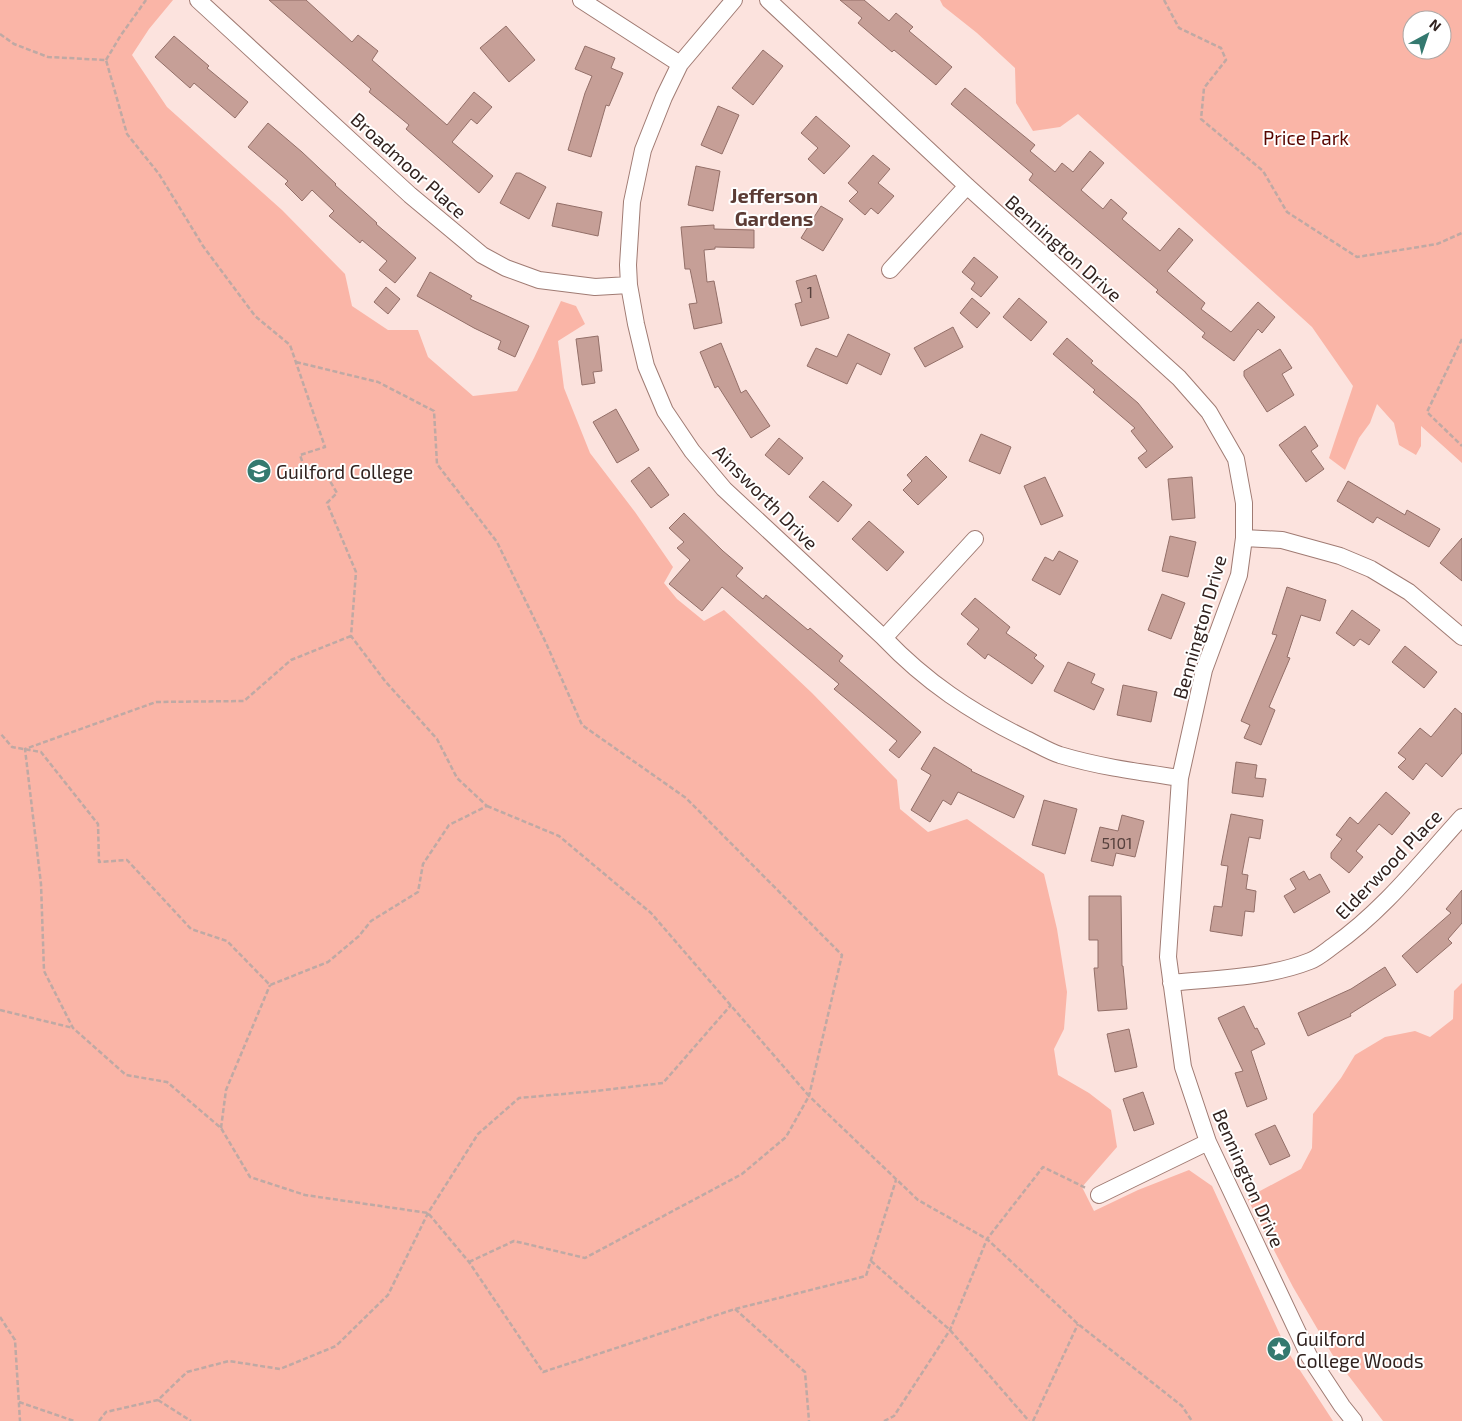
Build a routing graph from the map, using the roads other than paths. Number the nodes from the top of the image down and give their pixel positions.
1 (198, 0) edge
2 (581, 0) edge
3 (734, 0) edge
4 (768, 0) edge
5 (680, 64) junction
6 (967, 186) junction
7 (890, 270) dead end
8 (629, 285) junction
9 (1244, 538) junction
10 (975, 539) dead end
11 (1462, 637) edge
12 (884, 638) junction
13 (1180, 778) junction
14 (1462, 817) edge
15 (1171, 983) junction
16 (1208, 1142) junction
17 (1099, 1195) road end
18 (1354, 1421) edge

1 - 8 street, Broadmoor Place
2 - 5 street
3 - 5 street, Ainsworth Drive
4 - 6 street, Bennington Drive
5 - 8 street, Ainsworth Drive
6 - 7 street
6 - 9 street, Bennington Drive
8 - 12 street, Ainsworth Drive
9 - 11 street
9 - 13 street, Bennington Drive
10 - 12 street
12 - 13 street, Ainsworth Drive
13 - 15 street, Bennington Drive
14 - 15 street, Elderwood Place
15 - 16 street, Bennington Drive
16 - 17 street
16 - 18 street, Bennington Drive

